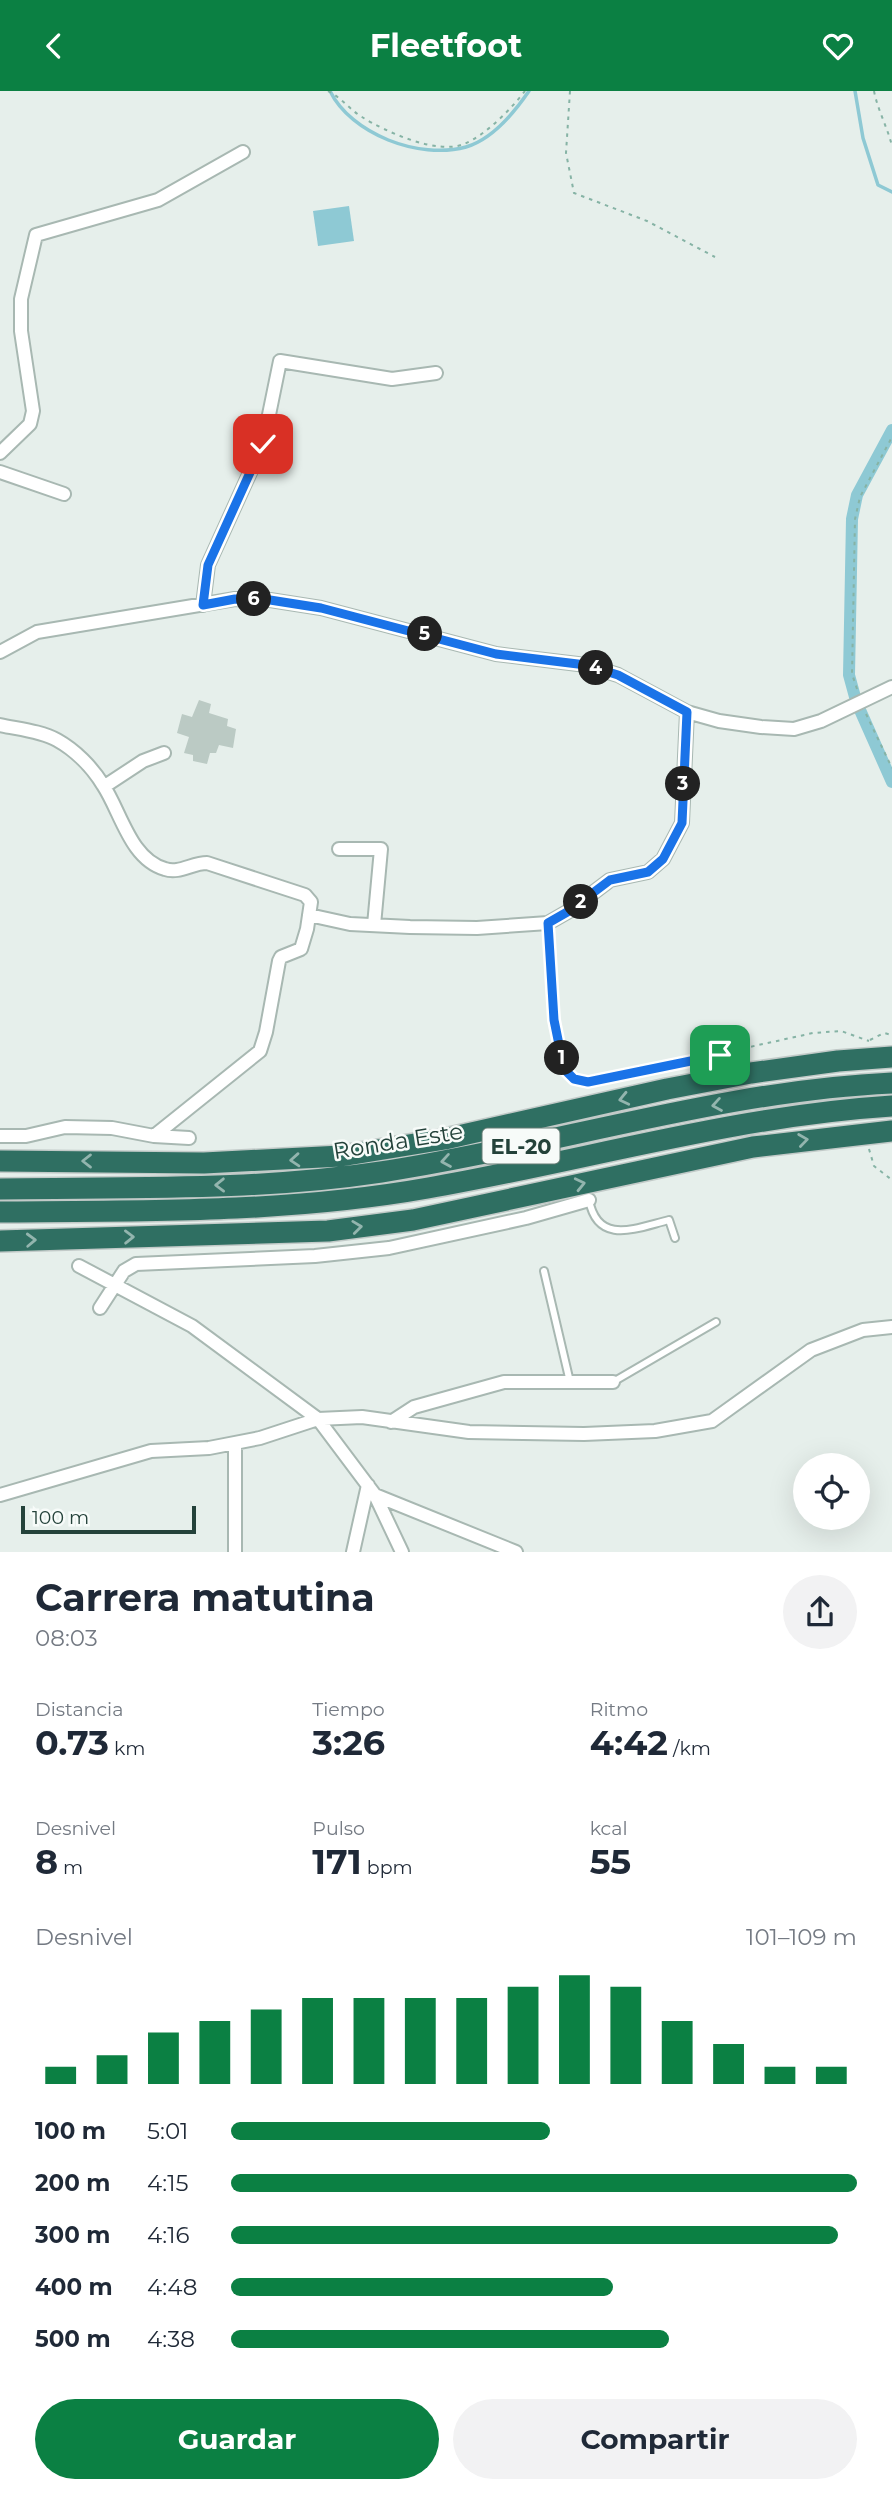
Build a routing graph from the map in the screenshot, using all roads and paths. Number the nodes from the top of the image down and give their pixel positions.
1 (328, 91) edge
2 (525, 91) edge
3 (570, 91) edge
4 (874, 91) edge
5 (892, 146) edge
6 (243, 152) dead end
7 (715, 257) dead end
8 (436, 373) dead end
9 (892, 437) edge
10 (0, 453) edge
11 (0, 473) edge
12 (64, 493) dead end
13 (203, 605) junction
14 (0, 652) edge
15 (892, 687) edge
16 (861, 701) junction
17 (687, 712) junction
18 (0, 725) edge
19 (164, 753) dead end
20 (892, 768) edge
21 (105, 786) junction
22 (339, 849) dead end
23 (309, 915) junction
24 (548, 923) junction
25 (374, 925) junction
26 (892, 1035) edge
27 (869, 1040) junction
28 (882, 1053) edge
29 (887, 1083) edge
30 (886, 1106) edge
31 (0, 1136) edge
32 (153, 1136) junction
33 (881, 1136) edge
34 (189, 1138) dead end
35 (0, 1161) edge
36 (0, 1175) edge
37 (892, 1180) edge
38 (158, 1186) junction
39 (0, 1189) edge
40 (589, 1200) joint
41 (313, 1203) junction
42 (0, 1212) edge
43 (0, 1227) edge
44 (675, 1238) dead end
45 (0, 1241) edge
46 (79, 1266) dead end
47 (544, 1271) dead end
48 (114, 1286) junction
49 (100, 1308) dead end
50 (716, 1322) dead end
51 (892, 1327) edge
52 (570, 1382) junction
53 (613, 1382) joint
54 (318, 1419) junction
55 (391, 1422) junction
56 (235, 1443) junction
57 (371, 1490) junction
58 (0, 1495) edge
59 (235, 1552) edge
60 (354, 1552) edge
61 (402, 1552) edge
62 (516, 1552) edge

1 - 2 path
3 - 7 path
4 - 5 path
6 - 10 street
8 - 13 street
9 - 16 path
11 - 12 street
13 - 14 street
13 - 17 street
15 - 16 street
16 - 17 street
16 - 20 path
17 - 24 street
18 - 21 street
19 - 21 street
21 - 23 street
22 - 25 street
23 - 25 street
23 - 32 street
24 - 25 street
24 - 27 path
26 - 27 path
27 - 28 path
28 -> 35 highway
29 -> 38 highway, Ronda Este / EL-20
30 - 41 highway, EL-20
31 - 32 street
32 - 34 street
33 - 37 path
45 -> 33 highway
36 - 38 highway, EL-20
38 - 39 highway, Ronda Este / EL-20
40 - 44 lane
40 - 48 street
41 - 42 highway, EL-20
41 - 43 highway, EL-20
46 - 48 street
47 - 52 lane
48 - 49 street
48 - 54 street
50 - 53 lane
51 - 55 street
52 - 53 street
52 - 55 street
54 - 55 street
54 - 56 street
54 - 57 street
56 - 58 street
56 - 59 street
57 - 60 street
57 - 61 street
57 - 62 street

